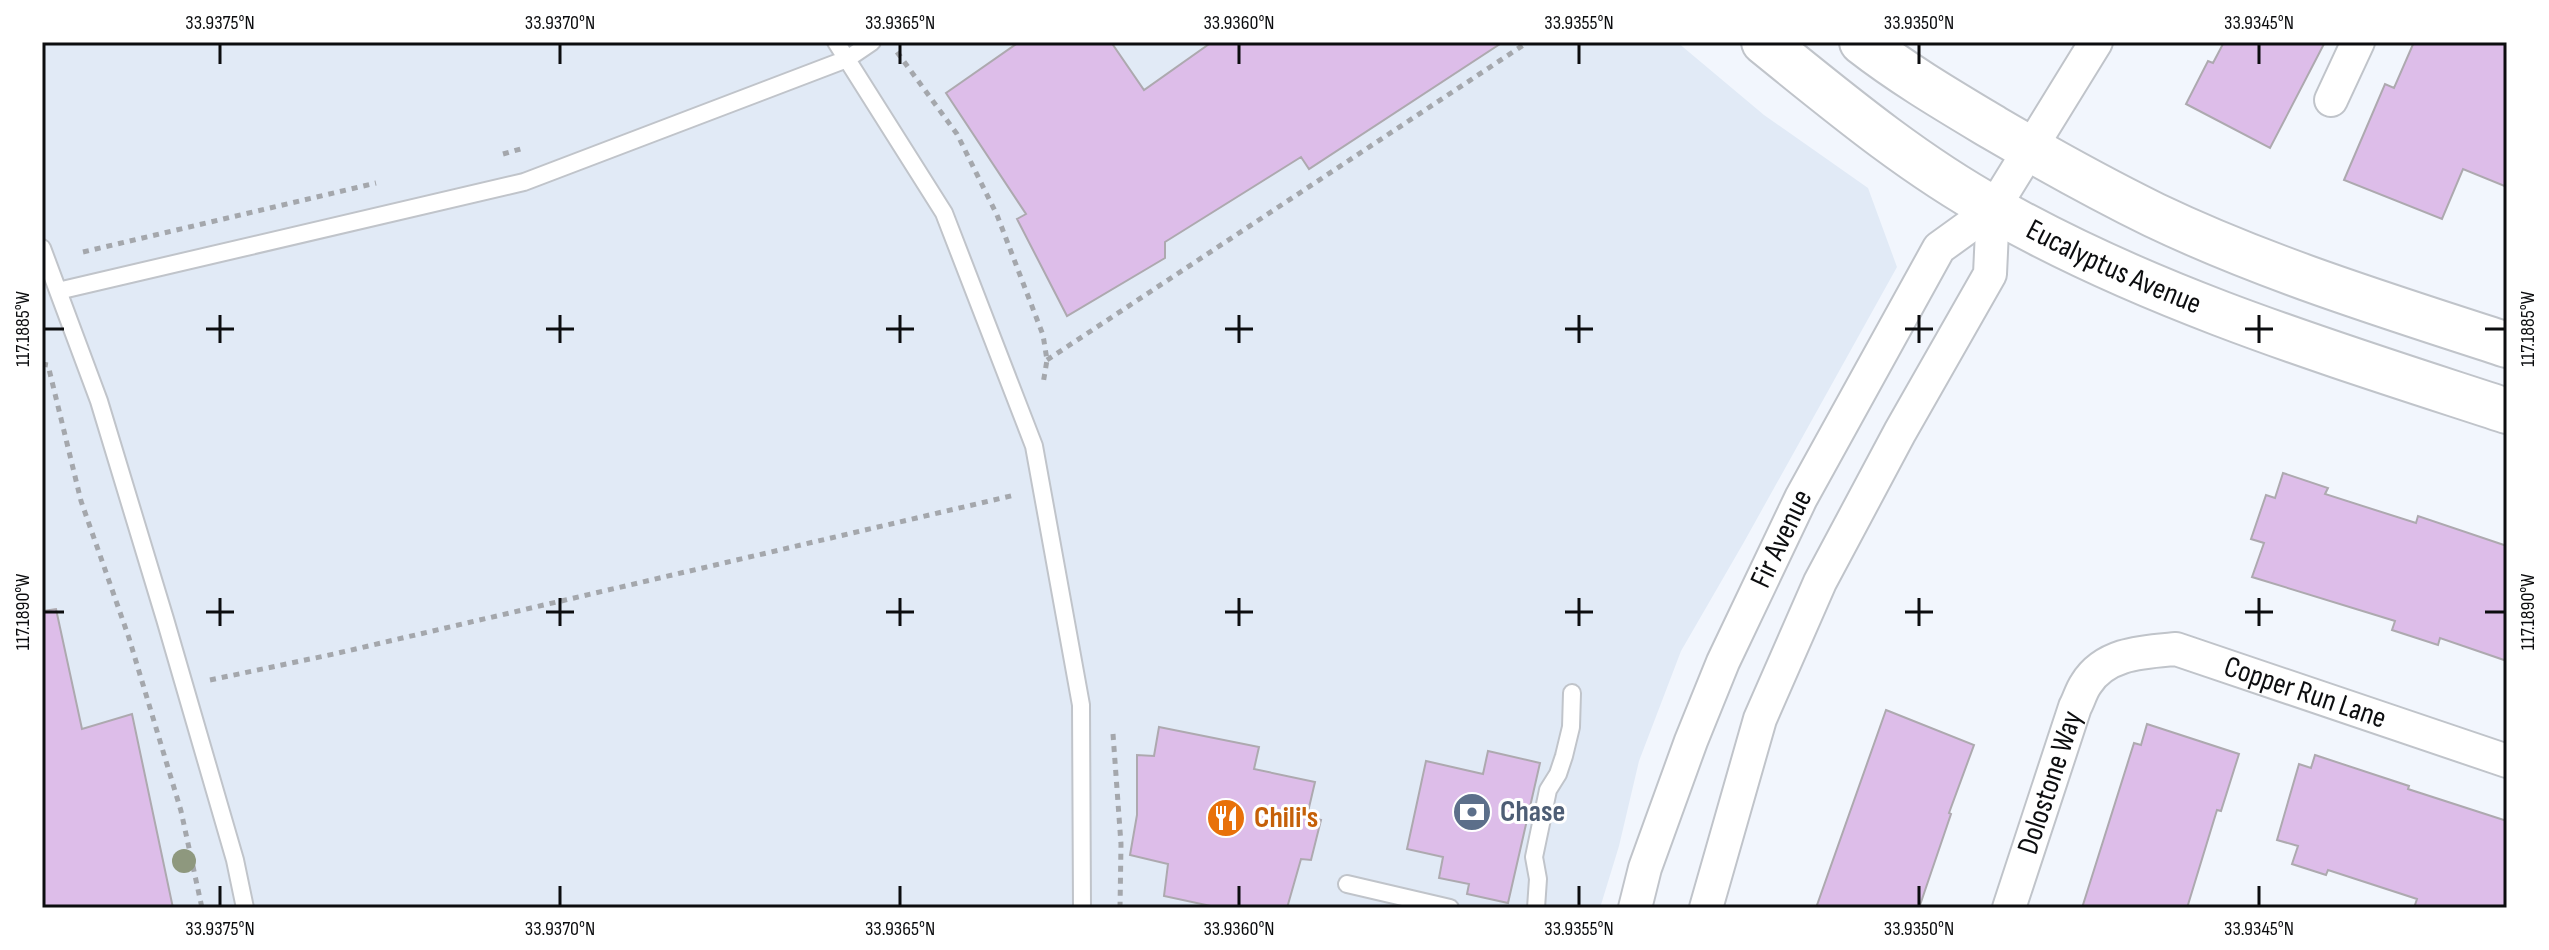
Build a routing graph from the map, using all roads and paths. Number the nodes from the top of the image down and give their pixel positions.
1 (836, 42) edge
2 (872, 42) edge
3 (1528, 42) edge
4 (1764, 42) edge
5 (1862, 42) edge
6 (2096, 42) edge
7 (2358, 42) edge
8 (847, 59) junction
9 (2331, 100) dead end
10 (529, 146) dead end
11 (2031, 150) junction
12 (493, 156) dead end
13 (390, 180) dead end
14 (1993, 209) junction
15 (42, 248) edge
16 (48, 265) junction
17 (58, 291) junction
18 (2507, 345) edge
19 (1047, 360) dead end
20 (42, 364) edge
21 (2507, 411) edge
22 (1042, 489) junction
23 (2103, 665) joint
24 (184, 686) junction
25 (1572, 693) dead end
26 (146, 695) junction
27 (2507, 761) edge
28 (1347, 884) dead end
29 (202, 908) edge
30 (245, 908) edge
31 (1082, 908) edge
32 (1450, 908) edge
33 (1536, 908) edge
34 (1635, 908) edge
35 (1706, 908) edge
36 (2009, 908) edge

1 - 8 lane
2 - 8 lane
3 - 19 path
4 - 14 main road, Eucalyptus Avenue
5 - 11 main road, Eucalyptus Avenue
6 - 11 street, Fir Avenue
7 - 9 street
8 - 17 lane
8 - 22 lane
10 - 12 path
11 - 14 street, Fir Avenue
11 - 18 main road, Eucalyptus Avenue
13 - 16 path
14 - 21 main road, Eucalyptus Avenue
14 - 34 street, Fir Avenue
14 - 35 street, Fir Avenue
15 - 16 lane
16 - 17 lane
17 - 24 lane
20 - 26 path
22 - 24 path
22 - 31 lane
23 - 27 street, Copper Run Lane
23 - 36 street, Dolostone Way
24 - 26 path
24 - 30 lane
25 - 33 lane
26 - 29 path
28 - 32 lane

